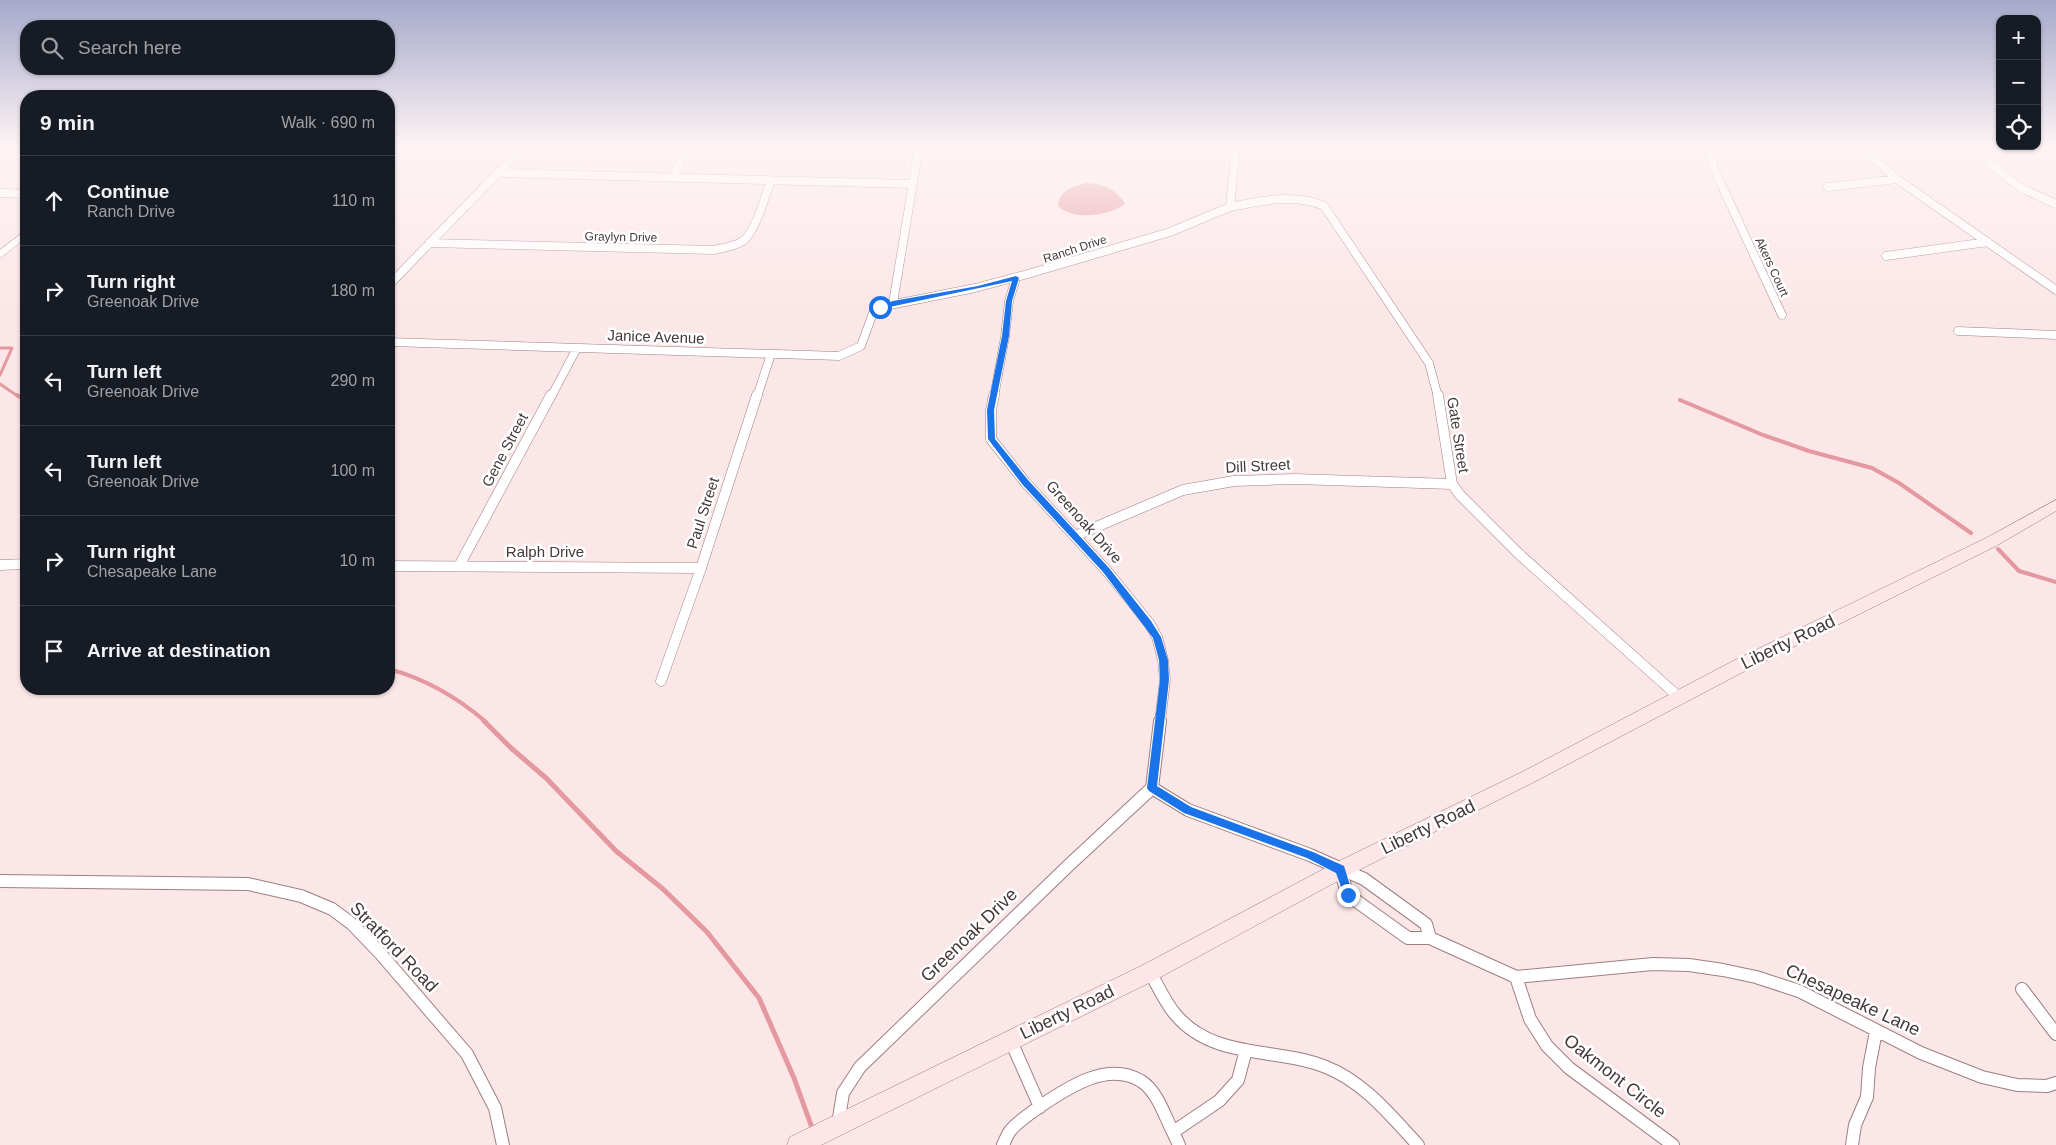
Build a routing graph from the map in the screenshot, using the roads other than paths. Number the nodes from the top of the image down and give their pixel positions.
1 (471, 200) edge
2 (763, 200) edge
3 (909, 200) edge
4 (1231, 200) edge
5 (1290, 200) edge
6 (1301, 200) edge
7 (1729, 200) edge
8 (1928, 200) edge
9 (1230, 207) junction
10 (20, 238) edge
11 (1988, 242) junction
12 (430, 243) junction
13 (0, 256) edge
14 (1886, 256) dead end
15 (1016, 278) junction
16 (395, 279) edge
17 (2056, 290) edge
18 (893, 303) junction
19 (1782, 315) dead end
20 (1958, 331) dead end
21 (2056, 335) edge
22 (395, 342) edge
23 (577, 348) junction
24 (771, 354) junction
25 (1452, 484) junction
26 (2055, 506) edge
27 (1075, 536) junction
28 (20, 564) edge
29 (0, 565) edge
30 (395, 566) edge
31 (459, 566) junction
32 (701, 568) junction
33 (661, 680) dead end
34 (1680, 698) junction
35 (1152, 788) junction
36 (1340, 870) junction
37 (1, 882) edge
38 (1430, 938) junction
39 (1150, 972) junction
40 (1516, 977) junction
41 (2022, 989) dead end
42 (1876, 1031) junction
43 (2056, 1034) edge
44 (1010, 1040) junction
45 (1246, 1050) junction
46 (2056, 1083) edge
47 (1040, 1107) junction
48 (838, 1124) junction
49 (1173, 1132) junction
50 (503, 1145) edge
51 (798, 1145) edge
52 (1003, 1145) edge
53 (1179, 1145) edge
54 (1418, 1145) edge
55 (1673, 1145) edge
56 (1852, 1145) edge

1 - 12 street
2 - 12 street, Graylyn Drive
3 - 18 street
4 - 9 street
5 - 9 street, Gate Street
6 - 25 street, Gate Street
7 - 19 street, Akers Court
8 - 11 street
9 - 15 street, Ranch Drive
10 - 13 street
11 - 14 street
11 - 17 street
12 - 16 street
15 - 18 street, Ranch Drive
15 - 27 street, Greenoak Drive
18 - 24 street, Janice Avenue
20 - 21 street
22 - 23 street, Janice Avenue
23 - 24 street, Janice Avenue
23 - 31 street, Gene Street
24 - 32 street, Paul Street
25 - 27 street, Dill Street
25 - 34 street, Gate Street
26 - 34 main road, Liberty Road
27 - 35 street, Greenoak Drive
28 - 29 street
30 - 31 street, Ralph Drive
31 - 32 street, Ralph Drive
32 - 33 street, Paul Street
34 - 36 main road, Liberty Road
35 - 36 street
35 - 48 street, Greenoak Drive
36 - 38 street
36 - 38 street, Chesapeake Lane
36 - 39 main road, Liberty Road
37 - 50 street, Stratford Road
38 - 40 street, Chesapeake Lane
39 - 44 main road, Liberty Road
39 - 45 street
40 - 42 street, Chesapeake Lane
40 - 55 street, Oakmont Circle
41 - 43 street
42 - 46 street, Chesapeake Lane
42 - 56 street
44 - 47 street
44 - 48 main road, Liberty Road
45 - 49 street
45 - 54 street
47 - 49 street
47 - 52 street
48 - 51 main road, Liberty Road
49 - 53 street

